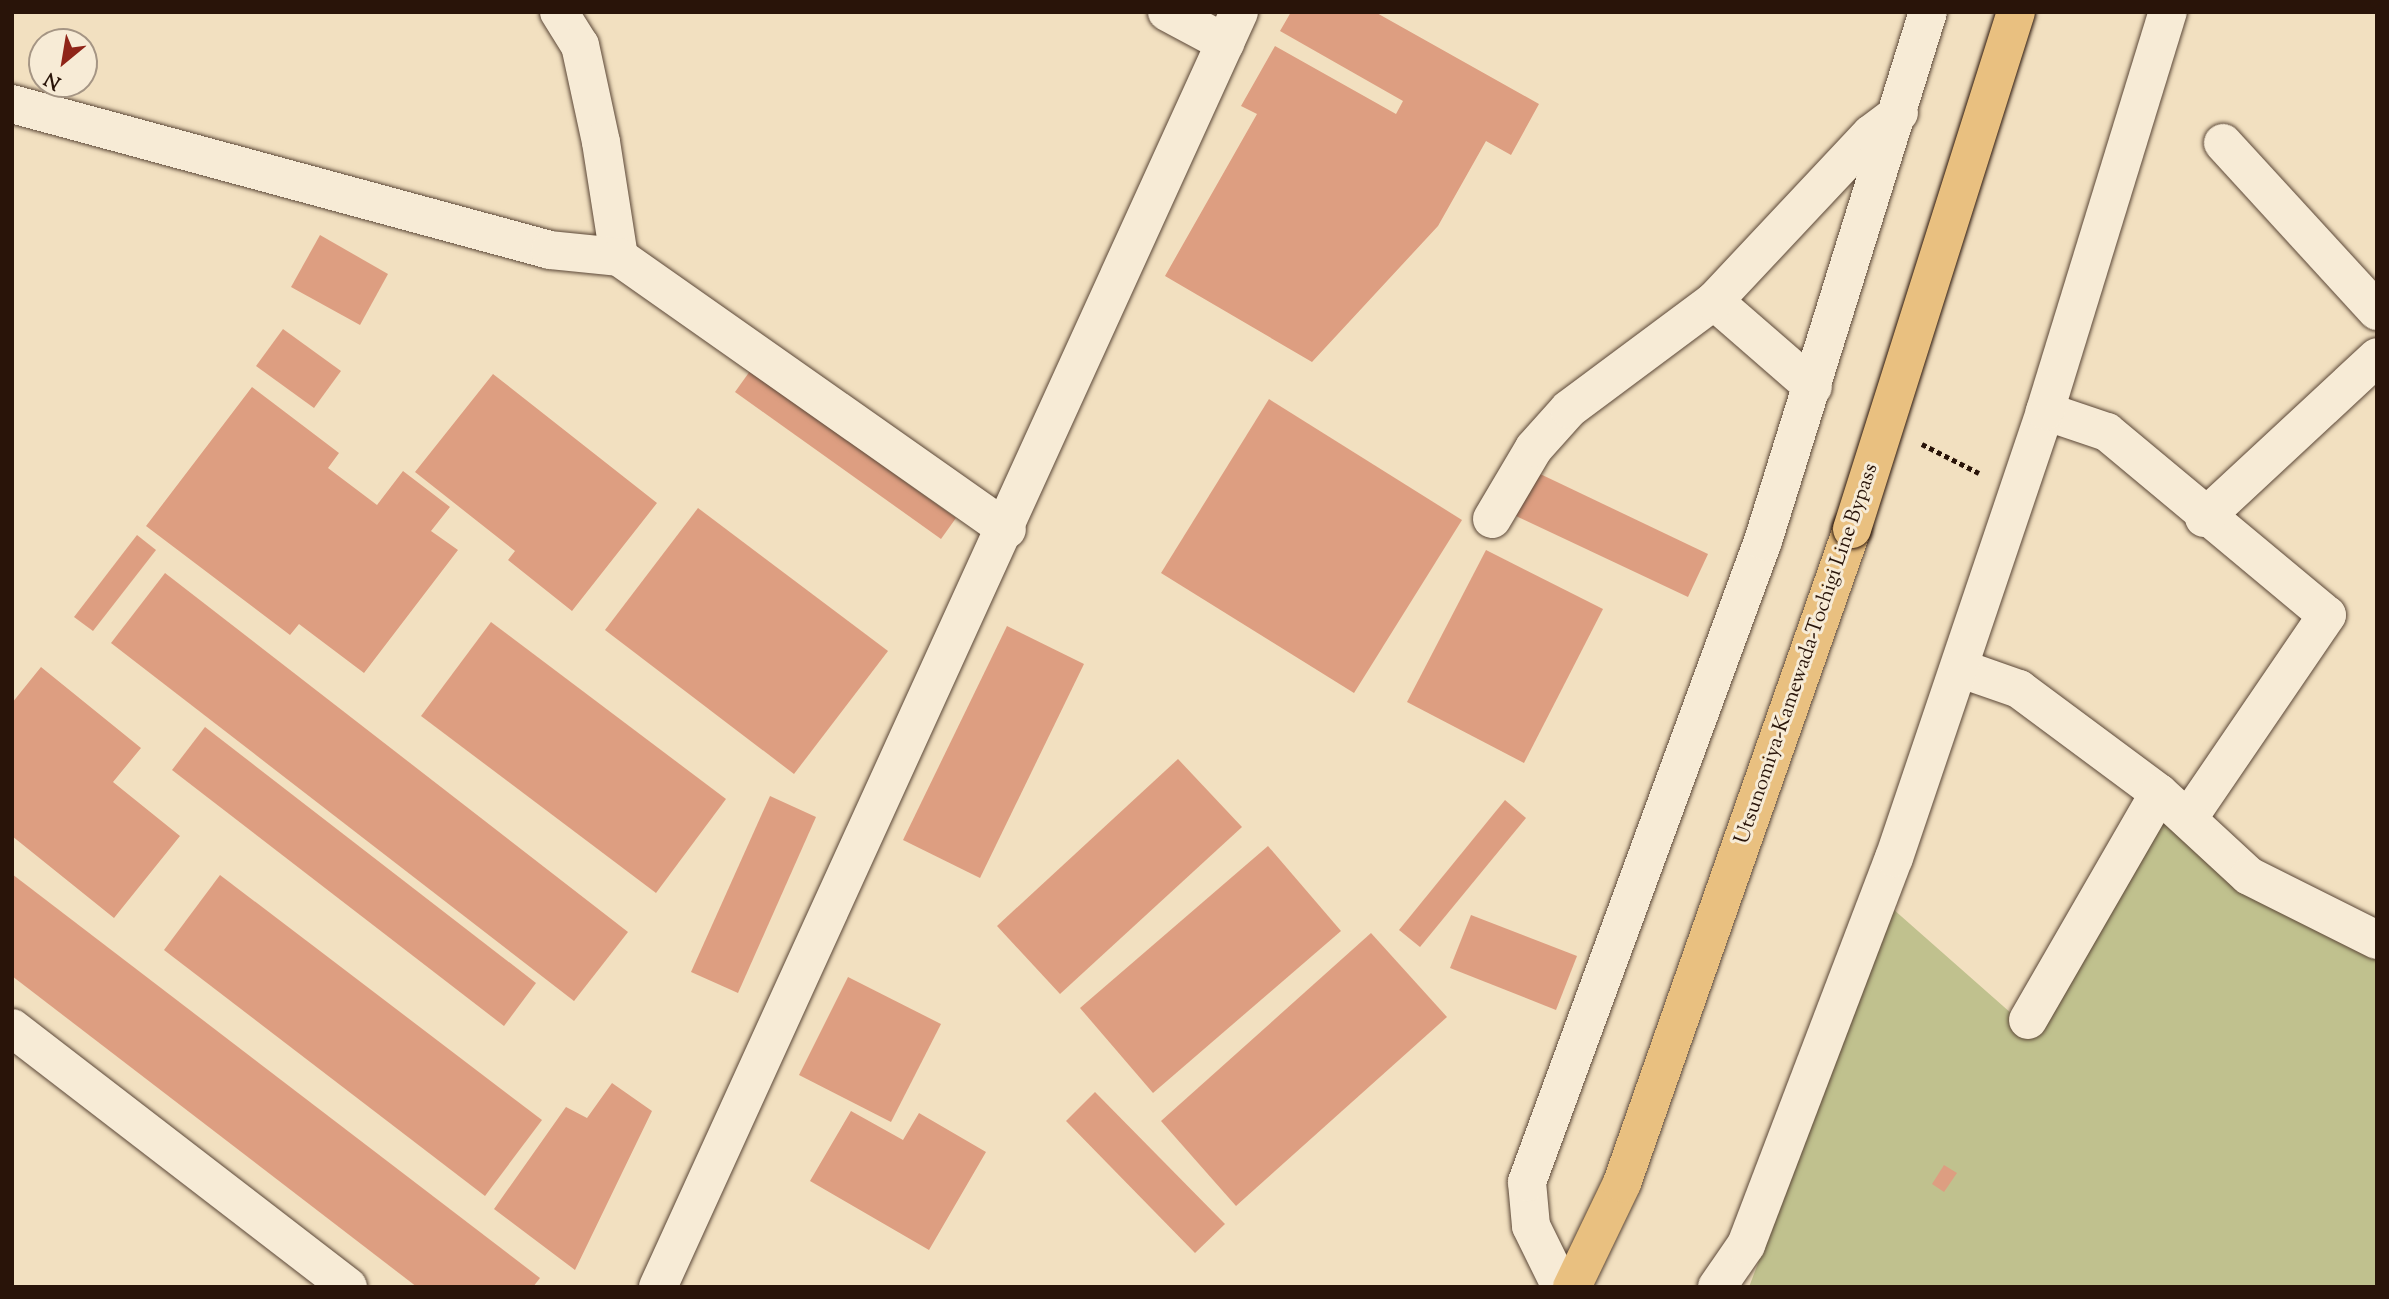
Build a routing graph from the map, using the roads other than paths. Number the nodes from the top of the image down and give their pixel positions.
1 (559, 12) edge
2 (1167, 12) edge
3 (1928, 12) edge
4 (2016, 12) edge
5 (2168, 12) edge
6 (1232, 27) edge
7 (12, 104) edge
8 (1899, 113) junction
9 (2223, 143) dead end
10 (619, 257) junction
11 (1714, 301) junction
12 (2377, 311) edge
13 (2377, 357) edge
14 (1813, 387) junction
15 (2045, 411) junction
16 (2204, 518) junction
17 (1492, 519) dead end
18 (1007, 530) junction
19 (1959, 668) junction
20 (2159, 793) junction
21 (2188, 819) junction
22 (2363, 934) edge
23 (2028, 1020) dead end
24 (12, 1028) edge
25 (348, 1287) edge
26 (658, 1287) edge
27 (1560, 1287) edge
28 (1572, 1287) edge
29 (1717, 1287) edge

1 - 10 street
2 - 6 street
3 - 8 street
4 - 28 main road, Utsunomiya-Kamewada-Tochigi Line Bypass, bridge
5 - 15 street
6 - 18 street
7 - 10 street
8 - 11 street
8 - 14 street
9 - 12 street
10 - 18 street
11 - 14 street
11 - 17 street
13 - 16 street
14 - 27 street
15 - 16 street
15 - 19 street
16 - 21 street
18 - 26 street
19 - 20 street
19 - 29 street
20 - 21 street
20 - 23 street
21 - 22 street
24 - 25 street

